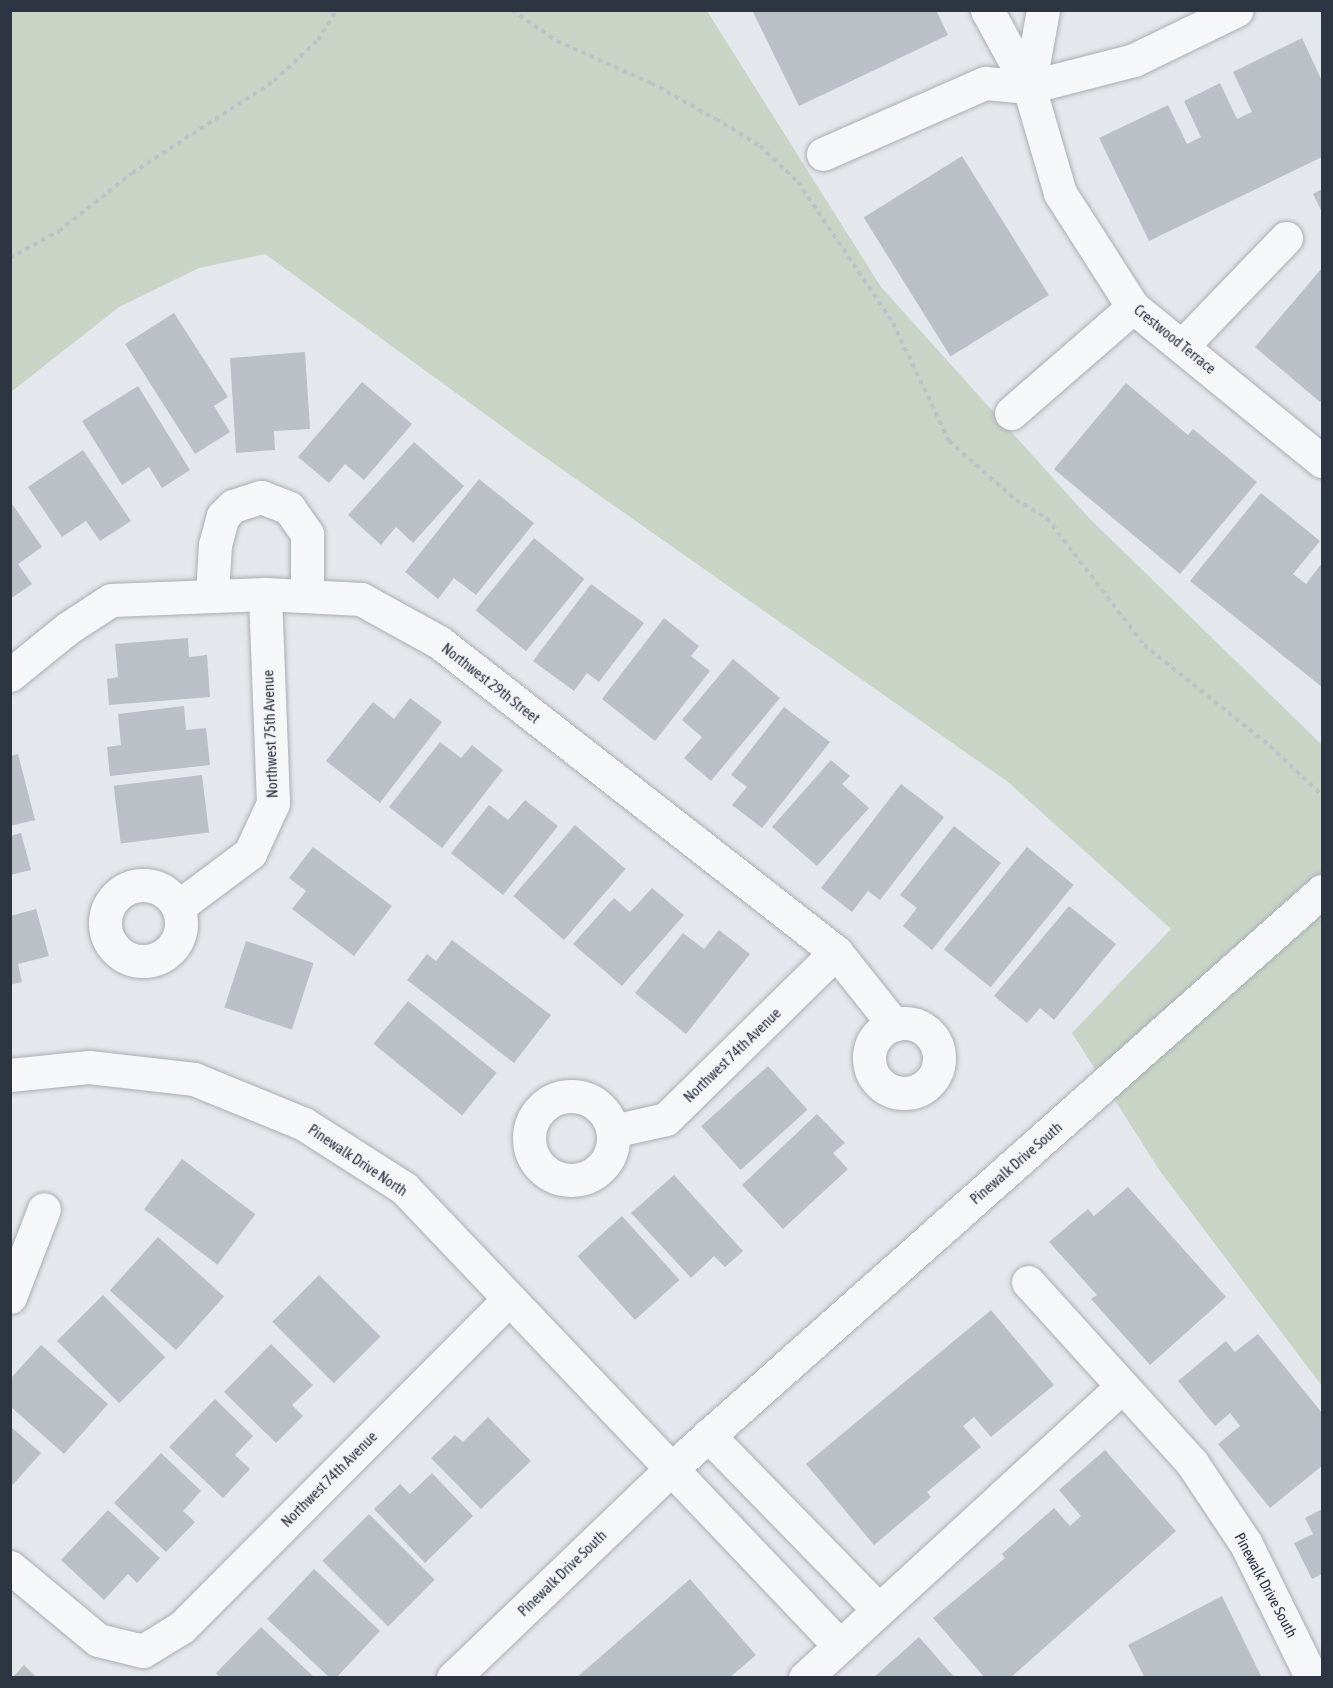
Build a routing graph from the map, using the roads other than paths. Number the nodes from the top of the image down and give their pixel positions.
1 (987, 10) edge
2 (1043, 10) edge
3 (1237, 10) edge
4 (1029, 87) junction
5 (823, 154) dead end
6 (1286, 238) dead end
7 (1133, 307) junction
8 (1182, 346) junction
9 (1011, 413) dead end
10 (1323, 461) edge
11 (265, 594) junction
12 (307, 594) junction
13 (212, 595) junction
14 (10, 675) edge
15 (1323, 891) edge
16 (179, 906) dead end
17 (836, 952) junction
18 (894, 1025) dead end
19 (10, 1075) edge
20 (613, 1131) dead end
21 (44, 1209) dead end
22 (1028, 1282) dead end
23 (10, 1297) edge
24 (509, 1299) junction
25 (1121, 1387) junction
26 (708, 1434) junction
27 (671, 1468) junction
28 (10, 1567) edge
29 (877, 1608) junction
30 (838, 1645) junction
31 (453, 1677) edge
32 (805, 1677) edge
33 (1312, 1677) edge

1 - 4 street, Crestwood Terrace
2 - 4 street, Crestwood Terrace
3 - 4 street
4 - 5 street
4 - 7 street, Crestwood Terrace
6 - 8 street
7 - 8 street, Crestwood Terrace
7 - 9 street
8 - 10 street, Crestwood Terrace
11 - 12 street, Northwest 29th Street
11 - 13 street, Northwest 29th Street
11 - 16 street, Northwest 75th Avenue
12 - 13 street
12 - 17 street, Northwest 29th Street
13 - 14 street, Northwest 29th Street
15 - 26 street, Pinewalk Drive South
17 - 18 street, Northwest 29th Street
17 - 20 street, Northwest 74th Avenue
19 - 24 street, Pinewalk Drive North
21 - 23 street
22 - 25 street, Pinewalk Drive South
24 - 27 street, Pinewalk Drive North
24 - 28 street, Northwest 74th Avenue
25 - 29 street
25 - 33 street, Pinewalk Drive South
26 - 27 street, Pinewalk Drive South
26 - 29 street
27 - 30 street
27 - 31 street, Pinewalk Drive South
29 - 30 street
30 - 32 street

